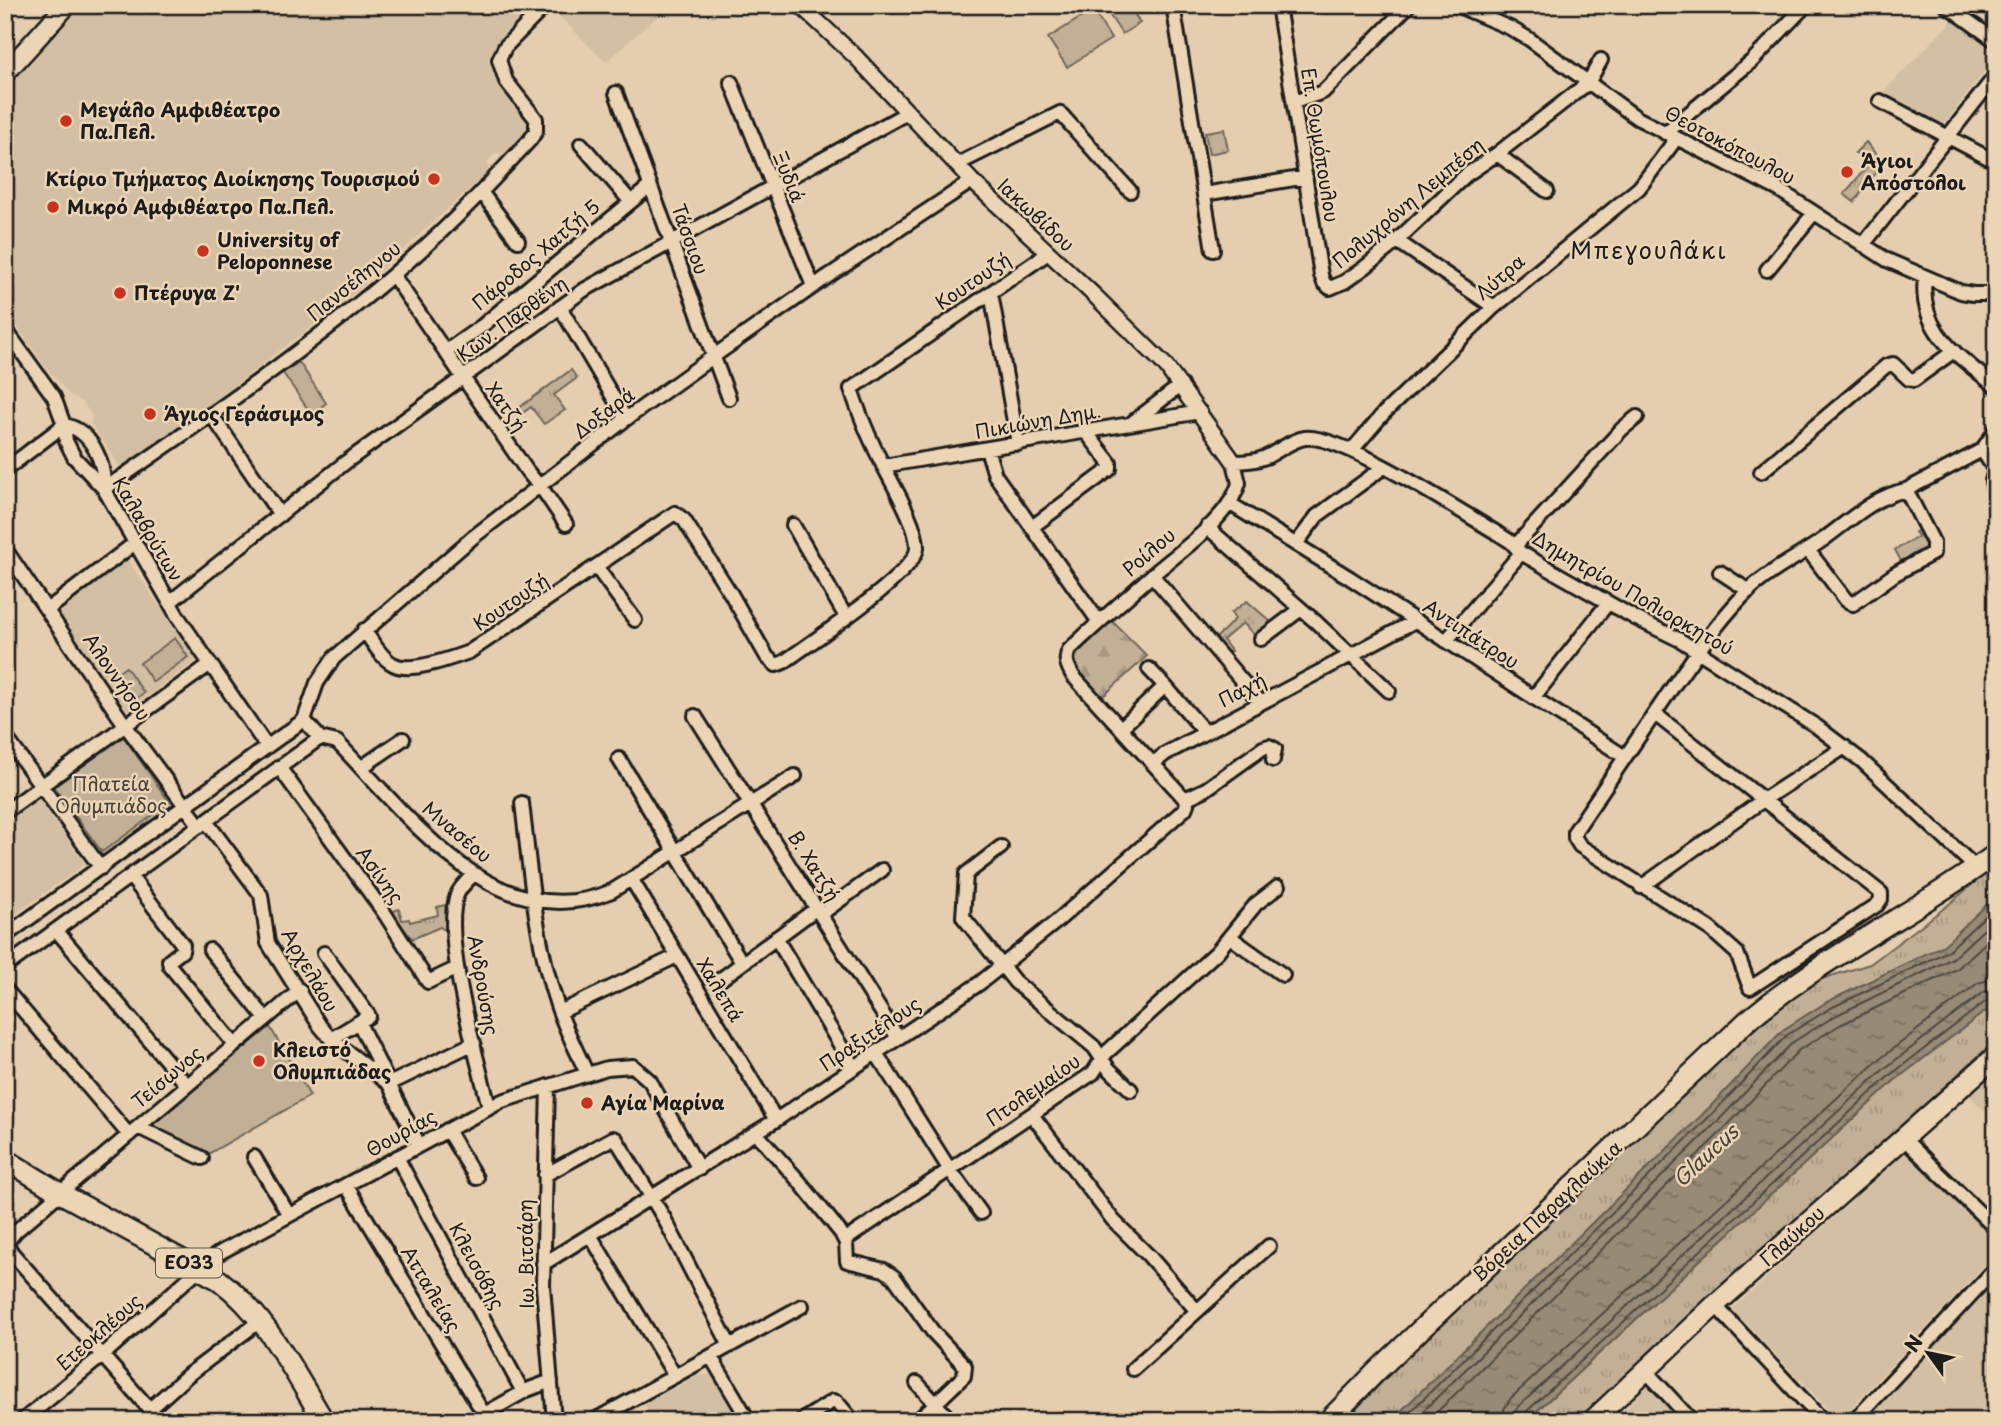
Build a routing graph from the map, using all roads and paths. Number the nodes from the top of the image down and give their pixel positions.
1 (67, 5) edge
2 (546, 5) edge
3 (800, 5) edge
4 (1172, 5) edge
5 (1278, 5) edge
6 (1409, 5) edge
7 (1456, 5) edge
8 (1806, 5) edge
9 (1947, 5) edge
10 (1996, 41) edge
11 (1601, 60) dead end
12 (5, 73) edge
13 (1996, 75) edge
14 (731, 82) dead end
15 (1588, 83) junction
16 (616, 93) dead end
17 (1880, 100) dead end
18 (1294, 102) junction
19 (907, 113) junction
20 (1670, 136) junction
21 (1948, 136) junction
22 (581, 144) dead end
23 (1497, 154) junction
24 (1996, 162) edge
25 (956, 165) junction
26 (1306, 177) junction
27 (972, 181) junction
28 (650, 186) junction
29 (772, 187) junction
30 (1130, 191) dead end
31 (1547, 191) dead end
32 (481, 192) junction
33 (1204, 194) junction
34 (631, 202) junction
35 (1814, 213) junction
36 (1397, 241) junction
37 (518, 242) dead end
38 (671, 243) junction
39 (1863, 245) junction
40 (1213, 250) dead end
41 (1048, 253) junction
42 (1767, 270) dead end
43 (393, 275) junction
44 (1925, 277) junction
45 (813, 286) junction
46 (1329, 288) joint
47 (991, 293) junction
48 (1996, 294) edge
49 (560, 307) junction
50 (1494, 307) junction
51 (5, 329) edge
52 (1954, 351) junction
53 (445, 352) junction
54 (714, 356) junction
55 (462, 378) junction
56 (1181, 385) junction
57 (1996, 387) edge
58 (729, 398) dead end
59 (1200, 412) junction
60 (211, 414) junction
61 (1637, 418) dead end
62 (626, 419) junction
63 (64, 425) junction
64 (1129, 425) junction
65 (1996, 430) edge
66 (1086, 432) junction
67 (1018, 444) junction
68 (987, 449) junction
69 (1352, 450) junction
70 (1982, 450) junction
71 (1234, 462) junction
72 (883, 466) junction
73 (1384, 467) junction
74 (5, 470) edge
75 (1762, 472) dead end
76 (540, 487) junction
77 (104, 489) junction
78 (1906, 490) junction
79 (1996, 501) edge
80 (1229, 503) junction
81 (280, 515) junction
82 (566, 524) dead end
83 (793, 525) dead end
84 (1032, 527) junction
85 (1208, 527) junction
86 (135, 543) junction
87 (1296, 544) junction
88 (5, 549) edge
89 (1518, 549) junction
90 (1808, 550) junction
91 (597, 568) junction
92 (1720, 572) dead end
93 (1152, 575) junction
94 (1749, 591) junction
95 (170, 602) junction
96 (1608, 603) junction
97 (1301, 609) junction
98 (47, 610) junction
99 (846, 617) junction
100 (635, 620) dead end
101 (1415, 621) junction
102 (1099, 622) junction
103 (364, 630) junction
104 (1261, 639) dead end
105 (1446, 641) junction
106 (1698, 651) junction
107 (1350, 655) junction
108 (209, 665) junction
109 (1149, 668) dead end
110 (1165, 686) junction
111 (1389, 691) dead end
112 (1533, 698) junction
113 (1260, 702) junction
114 (1655, 714) junction
115 (695, 716) dead end
116 (304, 720) junction
117 (125, 725) junction
118 (1121, 728) junction
119 (1205, 732) junction
120 (5, 736) edge
121 (320, 738) junction
122 (403, 739) dead end
123 (268, 747) junction
124 (1845, 747) junction
125 (1625, 757) junction
126 (619, 759) dead end
127 (1273, 760) dead end
128 (1154, 763) junction
129 (279, 767) junction
130 (362, 767) junction
131 (795, 776) dead end
132 (41, 786) junction
133 (1185, 799) junction
134 (1763, 800) junction
135 (522, 803) dead end
136 (752, 804) junction
137 (186, 806) junction
138 (5, 812) edge
139 (203, 823) junction
140 (1001, 847) dead end
141 (676, 852) junction
142 (1996, 854) edge
143 (101, 868) junction
144 (1976, 868) junction
145 (882, 870) dead end
146 (474, 874) junction
147 (131, 877) junction
148 (632, 880) junction
149 (1279, 887) dead end
150 (1641, 887) junction
151 (534, 900) junction
152 (819, 911) junction
153 (56, 930) junction
154 (10, 933) edge
155 (1230, 937) junction
156 (776, 938) junction
157 (29, 949) junction
158 (210, 950) dead end
159 (324, 953) dead end
160 (677, 956) junction
161 (742, 963) junction
162 (1002, 966) junction
163 (5, 967) edge
164 (457, 968) junction
165 (1283, 975) dead end
166 (717, 982) dead end
167 (5, 989) edge
168 (300, 990) junction
169 (559, 1012) junction
170 (266, 1019) junction
171 (359, 1023) junction
172 (898, 1038) junction
173 (331, 1040) junction
174 (474, 1043) junction
175 (234, 1045) junction
176 (876, 1054) junction
177 (1996, 1056) edge
178 (1102, 1058) junction
179 (854, 1068) junction
180 (587, 1074) junction
181 (389, 1084) junction
182 (187, 1085) junction
183 (548, 1086) junction
184 (1131, 1090) dead end
185 (489, 1107) junction
186 (1032, 1115) junction
187 (776, 1120) junction
188 (447, 1130) junction
189 (133, 1131) junction
190 (756, 1133) junction
191 (1903, 1138) junction
192 (419, 1145) junction
193 (254, 1157) dead end
194 (397, 1157) junction
195 (202, 1158) dead end
196 (5, 1159) edge
197 (699, 1169) junction
198 (950, 1170) junction
199 (545, 1175) junction
200 (476, 1178) dead end
201 (346, 1185) junction
202 (60, 1193) junction
203 (652, 1197) junction
204 (981, 1213) dead end
205 (289, 1215) junction
206 (1996, 1229) edge
207 (590, 1235) junction
208 (845, 1240) junction
209 (1269, 1246) dead end
210 (543, 1264) junction
211 (1996, 1268) edge
212 (199, 1269) junction
213 (1715, 1305) junction
214 (802, 1306) dead end
215 (1196, 1310) junction
216 (261, 1320) junction
217 (730, 1346) junction
218 (103, 1355) junction
219 (711, 1357) junction
220 (1133, 1369) dead end
221 (1645, 1370) junction
222 (675, 1376) junction
223 (551, 1381) junction
224 (917, 1383) dead end
225 (523, 1392) junction
226 (935, 1404) junction
227 (150, 1409) junction
228 (484, 1414) junction
229 (22, 1421) edge
230 (160, 1421) edge
231 (324, 1421) edge
232 (472, 1421) edge
233 (554, 1421) edge
234 (593, 1421) edge
235 (749, 1421) edge
236 (800, 1421) edge
237 (853, 1421) edge
238 (917, 1421) edge
239 (951, 1421) edge
240 (1328, 1421) edge
241 (1592, 1421) edge
242 (1692, 1421) edge
243 (1823, 1421) edge
244 (1854, 1421) edge

1 - 12 main road
2 - 32 street, Πανσέληνου
3 - 19 street, Ιακωβίδου
4 - 33 street
5 - 18 street, Επ. Θωμόπουλου
6 - 18 street
7 - 15 street, Θεοτοκόπουλου
8 - 20 street, Λύτρα
9 - 10 street
11 - 15 street, Πολυχρόνη Λεμπέση
13 - 21 street
14 - 29 street, Ξυδιά
15 - 20 street, Θεοτοκόπουλου
15 - 23 street, Πολυχρόνη Λεμπέση
16 - 28 street, Τάσσιου
17 - 21 street
18 - 26 street, Επ. Θωμόπουλου
19 - 25 street, Ιακωβίδου
19 - 29 street, Κων. Παρθένη
20 - 35 street, Θεοτοκόπουλου
20 - 50 street, Λύτρα
21 - 24 street
21 - 39 street
22 - 34 street
23 - 31 street
23 - 36 street, Πολυχρόνη Λεμπέση
25 - 27 street, Ιακωβίδου
25 - 30 street
26 - 33 street
26 - 46 street, Επ. Θωμόπουλου
27 - 41 street, Ιακωβίδου
27 - 45 street, Δοξαρά
28 - 34 street, Πάροδος Χατζή 5
28 - 38 street, Τάσσιου
29 - 38 street, Κων. Παρθένη
29 - 45 street, Ξυδιά
32 - 37 street
32 - 43 street, Πανσέληνου
33 - 40 street
34 - 53 street, Πάροδος Χατζή 5
35 - 39 street, Θεοτοκόπουλου
35 - 42 street
36 - 46 street, Πολυχρόνη Λεμπέση
36 - 50 street
38 - 49 street, Κων. Παρθένη
38 - 54 street, Τάσσιου
39 - 44 street, Θεοτοκόπουλου
41 - 47 street, Κουτουζή
41 - 56 street, Ιακωβίδου
43 - 53 street, Χατζή
43 - 60 street, Πανσέληνου
44 - 48 street, Θεοτοκόπουλου
44 - 52 street
45 - 54 street, Δοξαρά
47 - 67 street
47 - 72 street, Κουτουζή
49 - 55 street, Κων. Παρθένη
49 - 62 street
50 - 69 street, Λύτρα
51 - 63 street, Καλαβρύτων
52 - 57 street
52 - 75 street
53 - 55 street, Χατζή
54 - 58 street, Τάσσιου
54 - 62 street, Δοξαρά
55 - 76 street, Χατζή
55 - 81 street, Κων. Παρθένη
56 - 59 street, Ιακωβίδου
56 - 64 street
59 - 64 street, Πικιώνη Δημ.
59 - 71 street, Ιακωβίδου
60 - 77 street, Πανσέληνου
60 - 81 street
61 - 89 street
62 - 76 street, Δοξαρά
63 - 74 street
63 - 77 street, Καλαβρύτων
63 - 77 street
64 - 66 street, Πικιώνη Δημ.
65 - 70 street
66 - 67 street, Πικιώνη Δημ.
66 - 84 street
67 - 68 street, Πικιώνη Δημ.
68 - 72 street, Πικιώνη Δημ.
68 - 84 street
69 - 71 street, Δημητρίου Πολιορκητού
69 - 73 street, Δημητρίου Πολιορκητού
70 - 78 street
70 - 79 street
71 - 80 street, Ροίλου
72 - 99 street
73 - 87 street
73 - 89 street, Δημητρίου Πολιορκητού
76 - 82 street, Χατζή
76 - 103 street, Δοξαρά
77 - 86 street, Καλαβρύτων
78 - 90 street
78 - 90 street
80 - 85 street, Ροίλου
80 - 87 street, Αντιπάτρου
81 - 95 street, Κων. Παρθένη
83 - 99 street
84 - 102 street
85 - 93 street, Ροίλου
85 - 97 street
86 - 95 street, Καλαβρύτων
86 - 98 street
87 - 101 street, Αντιπάτρου
88 - 98 street, Αλοννήσου
89 - 96 street, Δημητρίου Πολιορκητού
89 - 105 street
90 - 94 street
91 - 99 street, Κουτουζή
91 - 100 street
91 - 103 street, Κουτουζή
92 - 94 street
93 - 102 street, Ροίλου
93 - 113 street
94 - 106 street
95 - 108 street, Καλαβρύτων
96 - 106 street, Δημητρίου Πολιορκητού
96 - 112 street
97 - 104 street
97 - 107 street
98 - 117 street, Αλοννήσου
101 - 105 street, Αντιπάτρου
101 - 107 street, Παχή
102 - 118 street, Ροίλου
103 - 116 street, Δοξαρά
105 - 112 street, Αντιπάτρου
106 - 114 street
106 - 124 street, Δημητρίου Πολιορκητού
107 - 111 street
107 - 113 street, Παχή
108 - 117 street
108 - 123 street, Καλαβρύτων
109 - 110 street
110 - 118 street
110 - 119 street
112 - 125 street, Αντιπάτρου
113 - 119 street, Παχή
114 - 125 street
114 - 134 street
115 - 136 street, Β. Χατζή
116 - 121 street, Μνασέου
116 - 123 street
117 - 132 street
117 - 137 street, Αλοννήσου
118 - 128 street
119 - 128 street, Παχή
120 - 132 street
121 - 129 street
121 - 130 street, Μνασέου
122 - 130 street
123 - 137 street
124 - 134 street
124 - 144 street, Δημητρίου Πολιορκητού
125 - 150 street
126 - 141 street
127 - 133 street
128 - 133 street
129 - 139 street
129 - 164 street, Ασίνης
130 - 146 street, Μνασέου
131 - 136 street, Μνασέου
132 - 138 street
132 - 143 street
133 - 162 street, Πραξιτέλους
134 - 150 street
134 - 150 street
135 - 151 street
136 - 141 street, Μνασέου
136 - 152 street, Β. Χατζή
137 - 139 street, Αλοννήσου
137 - 143 street
139 - 147 street
139 - 168 street, Αρχελάου
140 - 162 street
141 - 148 street, Μνασέου
141 - 161 street
142 - 144 main road, Βόρεια Παραγλαύκια
143 - 154 street
144 - 240 main road, Βόρεια Παραγλαύκια
145 - 152 street
146 - 151 street, Μνασέου
146 - 164 street, Ανδρούσης
147 - 153 street
147 - 175 street
148 - 151 street, Μνασέου
148 - 160 street, Χαλεπά
149 - 155 street, Πτολεμαίου
151 - 169 street
152 - 156 street
152 - 172 street, Β. Χατζή
153 - 157 street
153 - 182 street
154 - 157 street
155 - 165 street
155 - 178 street, Πτολεμαίου
156 - 161 street
156 - 179 street
157 - 163 street
158 - 170 street
159 - 171 street
160 - 169 street
160 - 187 street, Χαλεπά
161 - 166 street
162 - 172 street, Πραξιτέλους
162 - 178 street
164 - 174 street, Ανδρούσης
167 - 189 street
168 - 170 street, Τείσωνος
168 - 173 street, Αρχελάου
169 - 180 street
170 - 175 street, Τείσωνος
171 - 173 street
171 - 181 street
172 - 176 street, Πραξιτέλους
173 - 181 street, Αρχελάου
174 - 181 street
174 - 185 street, Ανδρούσης
175 - 182 street, Τείσωνος
176 - 179 street, Πραξιτέλους
176 - 198 street
177 - 191 main road, Γλαύκου
178 - 184 street
178 - 186 street, Πτολεμαίου
179 - 187 street, Πραξιτέλους
180 - 183 street, Θουρίας
180 - 197 street, Θουρίας
181 - 192 street
182 - 189 street, Τείσωνος
183 - 185 street, Θουρίας
183 - 199 street, Ιω. Βιτσάρη
185 - 188 street, Θουρίας
186 - 198 street, Πτολεμαίου
186 - 215 street
187 - 190 street, Πραξιτέλους
188 - 192 street, Θουρίας
188 - 200 street
189 - 195 street
189 - 202 street, Τείσωνος
190 - 197 street, Πραξιτέλους
190 - 208 street
191 - 206 street
191 - 213 main road, Γλαύκου
192 - 194 street, Θουρίας
193 - 205 street
194 - 201 street, Θουρίας
194 - 225 street, Κλεισόβης
196 - 202 main road, ΕΟ33
197 - 203 street, Πραξιτέλους
198 - 204 street
198 - 208 street, Πτολεμαίου
199 - 203 street
199 - 210 street, Ιω. Βιτσάρη
201 - 205 street, Θουρίας
201 - 228 street, Ατταλείας
202 - 212 main road, ΕΟ33
202 - 218 street, Τείσωνος
203 - 207 street, Πραξιτέλους
203 - 217 street
205 - 212 street, Θουρίας
207 - 210 street, Πραξιτέλους
207 - 222 street
208 - 226 street
209 - 215 street
210 - 223 street, Ιω. Βιτσάρη
211 - 244 street
212 - 216 main road, ΕΟ33
212 - 218 street, Ετεοκλέους
213 - 221 main road, Γλαύκου
213 - 243 street
214 - 217 street
215 - 220 street
216 - 227 street
216 - 231 main road, ΕΟ33
217 - 219 street
218 - 227 street
218 - 229 street, Ετεοκλέους
219 - 222 street
219 - 235 street
221 - 241 main road, Γλαύκου
221 - 242 street
222 - 234 street
223 - 225 street
223 - 233 street, Ιω. Βιτσάρη
224 - 226 street
225 - 228 street
226 - 238 street
226 - 239 street
227 - 230 street
228 - 232 street
236 - 237 street

